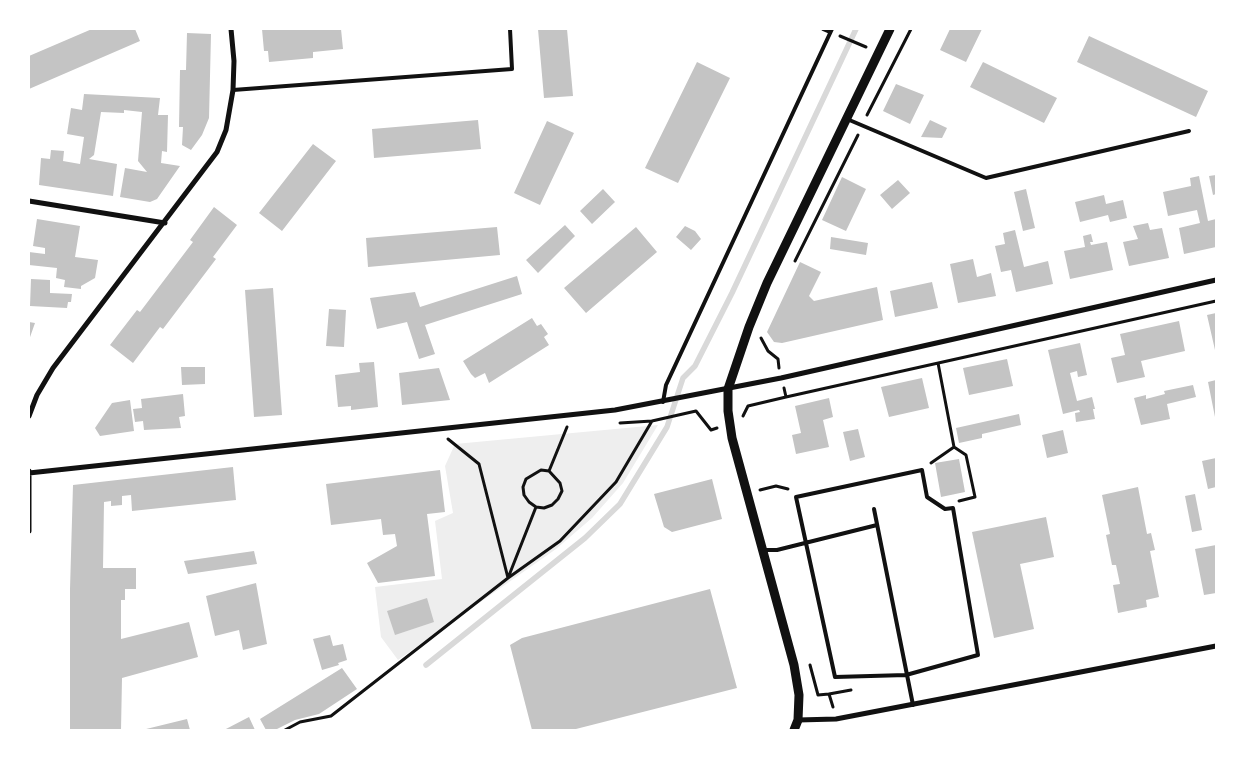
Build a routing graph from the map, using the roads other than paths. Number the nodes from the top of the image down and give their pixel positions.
1 (232, 29) edge
2 (510, 29) edge
3 (823, 29) edge
4 (890, 29) edge
5 (831, 30) edge
6 (233, 90) junction
7 (847, 119) junction
8 (1189, 132) dead end
9 (29, 201) edge
10 (164, 223) junction
11 (1216, 280) edge
12 (728, 389) junction
13 (663, 402) junction
14 (29, 416) edge
15 (29, 472) edge
16 (874, 509) dead end
17 (877, 524) junction
18 (29, 531) edge
19 (806, 543) junction
20 (762, 550) junction
21 (1216, 646) edge
22 (906, 674) junction
23 (913, 705) junction
24 (798, 720) junction
25 (794, 730) edge

1 - 6 street
2 - 6 lane
3 - 5 lane
4 - 7 street
5 - 13 lane
6 - 10 street
7 - 8 lane
7 - 12 street
9 - 10 street
10 - 14 street
11 - 12 street
12 - 13 street
12 - 20 street
13 - 15 street
15 - 18 street
16 - 17 lane
17 - 19 lane
17 - 22 lane
19 - 20 lane
19 - 22 lane
19 - 22 lane
20 - 24 street
21 - 23 street
22 - 23 lane
23 - 24 street
24 - 25 street

